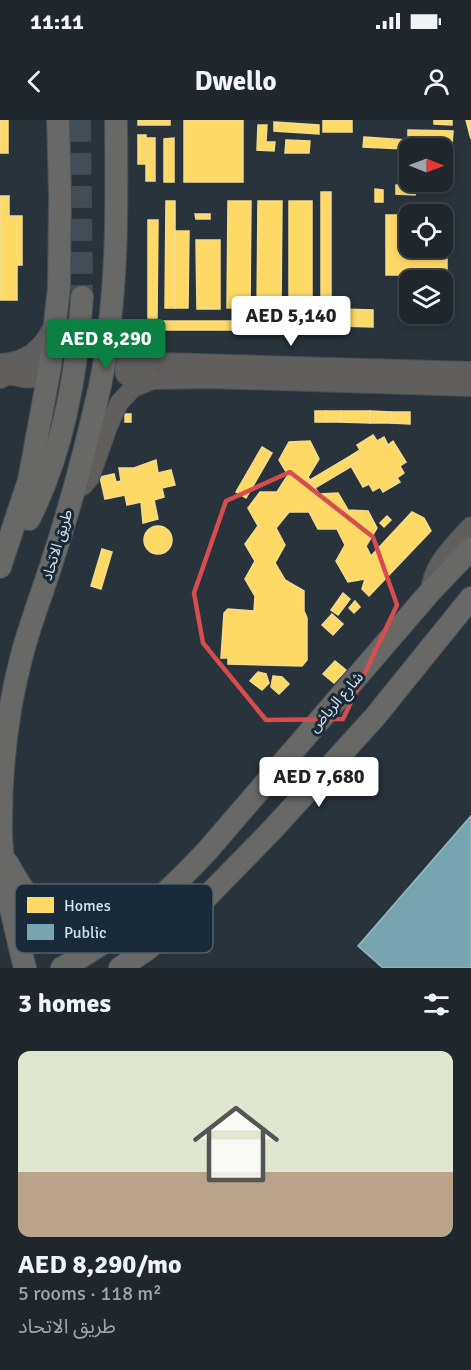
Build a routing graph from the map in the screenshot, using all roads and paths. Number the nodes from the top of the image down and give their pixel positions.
1 (58, 120) edge
2 (116, 120) edge
3 (82, 297) tunnel mouth
4 (56, 319) junction
5 (110, 320) junction
6 (162, 370) junction
7 (471, 371) edge
8 (0, 374) edge
9 (471, 387) edge
10 (40, 412) junction
11 (74, 490) junction
12 (471, 526) edge
13 (471, 549) edge
14 (0, 568) edge
15 (430, 592) junction
16 (471, 598) edge
17 (2, 848) junction
18 (19, 884) edge
19 (176, 884) edge
20 (213, 890) edge
21 (15, 922) edge
22 (22, 953) edge
23 (89, 953) edge
24 (142, 953) edge
25 (163, 953) edge
26 (25, 968) edge
27 (62, 968) edge
28 (120, 968) edge
29 (148, 968) edge

1 - 4 main road
2 - 5 main road, طريق الاتحاد
3 - 14 main road
4 - 8 street
4 - 10 main road
5 - 6 street
5 - 11 main road, طريق الاتحاد
6 - 7 street
6 - 9 street
6 - 11 street
8 - 10 street
10 - 14 main road
11 - 17 main road, طريق الاتحاد
12 - 15 street
13 - 15 main road, شارع الرياض
15 - 19 main road, شارع الرياض
16 - 20 main road
17 - 18 main road
17 - 21 main road, طريق الاتحاد
22 - 26 main road, طريق الاتحاد
23 - 27 main road, شارع الرياض
24 - 28 main road
25 - 29 main road

